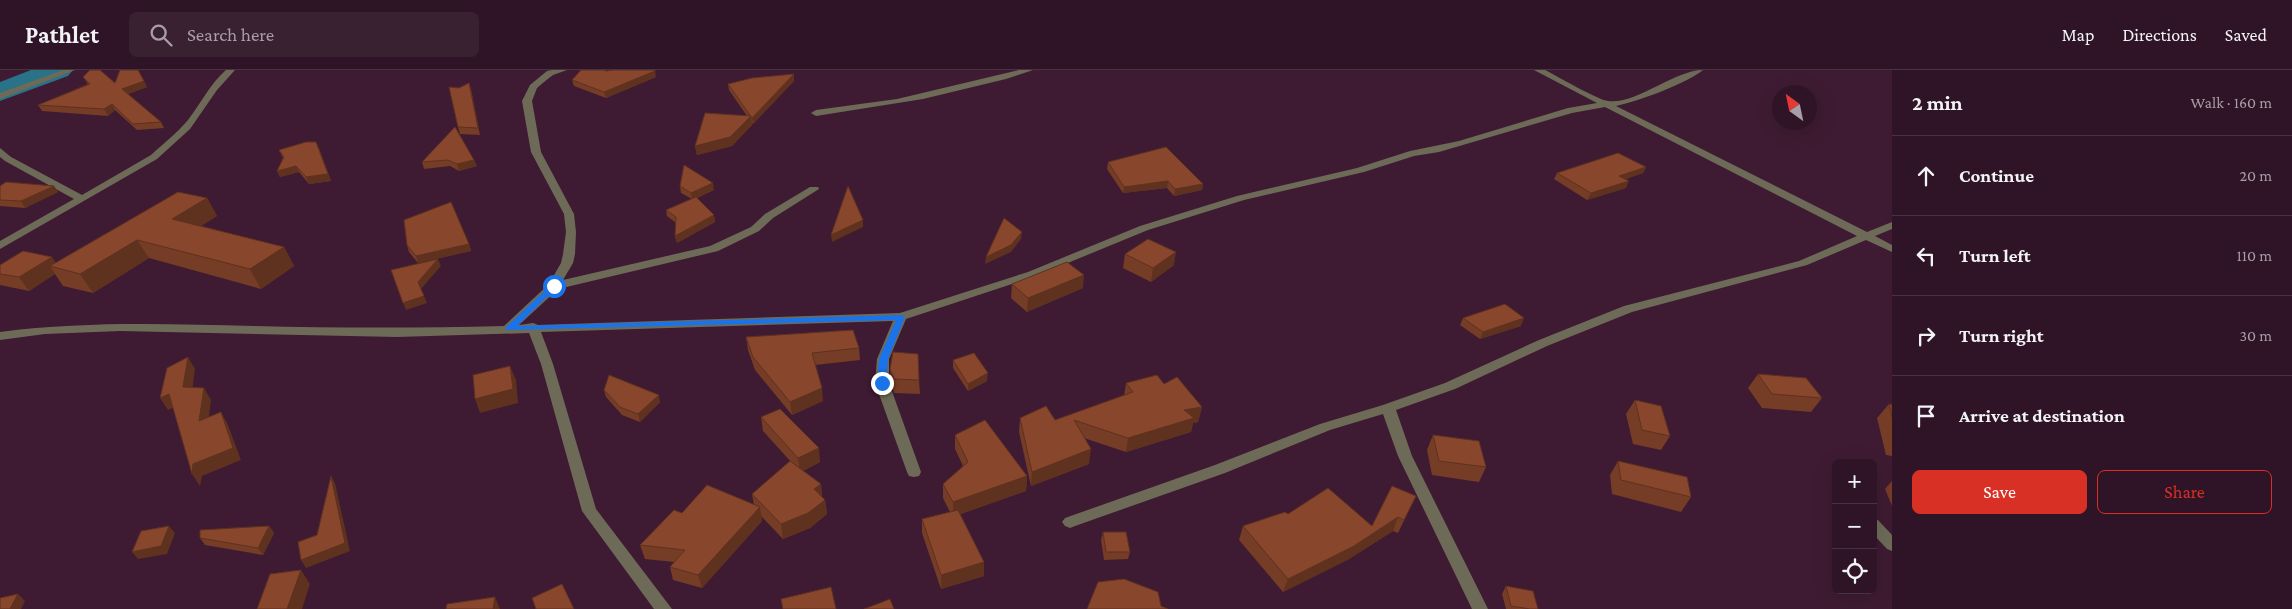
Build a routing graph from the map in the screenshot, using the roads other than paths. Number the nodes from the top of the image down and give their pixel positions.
1 (71, 70) edge
2 (231, 70) edge
3 (563, 70) edge
4 (1029, 70) edge
5 (1538, 70) edge
6 (1699, 70) edge
7 (549, 71) edge
8 (0, 96) edge
9 (1606, 104) junction
10 (816, 113) dead end
11 (0, 151) edge
12 (814, 189) dead end
13 (82, 199) junction
14 (1892, 225) edge
15 (1867, 237) junction
16 (0, 246) edge
17 (1892, 249) edge
18 (554, 286) junction
19 (901, 317) junction
20 (509, 328) junction
21 (534, 328) junction
22 (0, 336) edge
23 (1388, 408) junction
24 (914, 472) dead end
25 (1070, 522) dead end
26 (1877, 528) edge
27 (1892, 545) edge
28 (664, 609) edge
29 (1480, 609) edge

1 - 8 street
2 - 13 street
3 - 7 street
4 - 10 street
5 - 9 street
6 - 9 street
7 - 18 street
9 - 15 street
9 - 19 street
11 - 13 street
12 - 18 street
13 - 16 street
14 - 15 street
15 - 17 street
15 - 23 street
18 - 20 street
19 - 21 street
19 - 24 street
20 - 21 street
20 - 22 street
21 - 28 street
23 - 25 street
23 - 29 street
26 - 27 street

